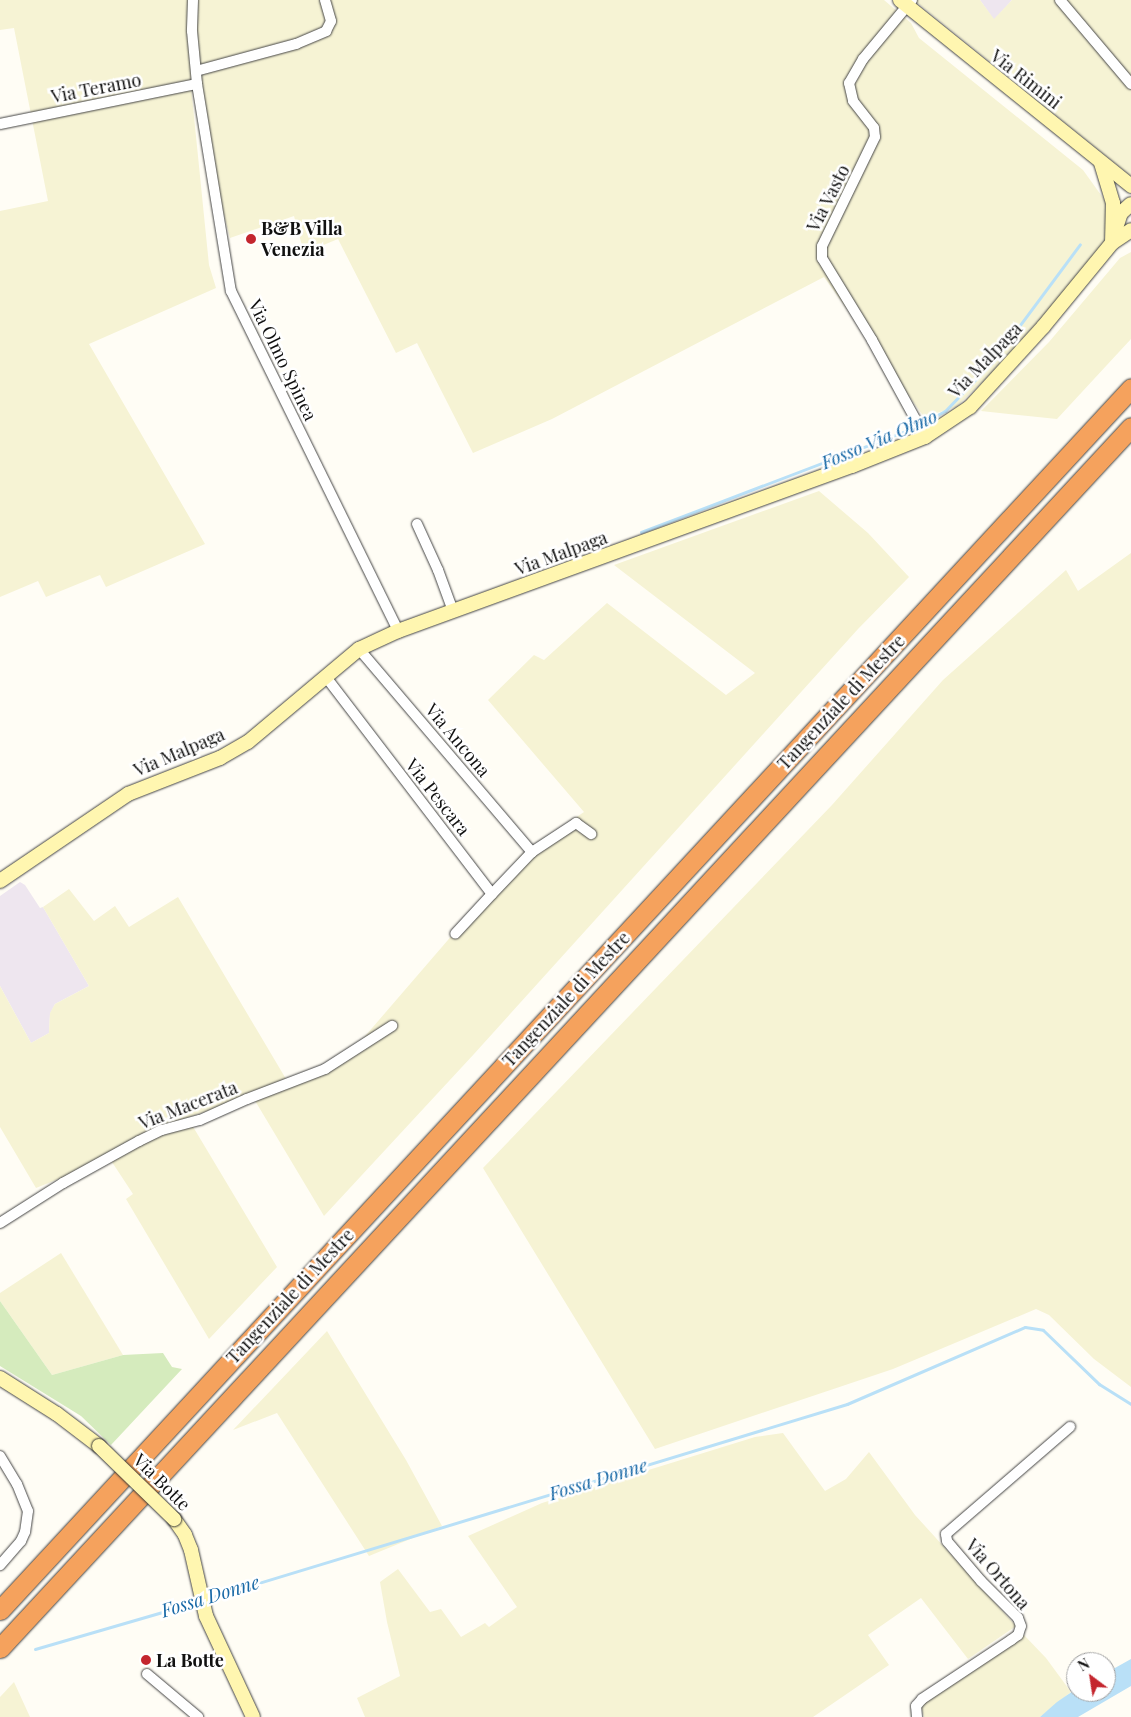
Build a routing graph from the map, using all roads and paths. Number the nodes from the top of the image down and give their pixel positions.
1 (193, 0) edge
2 (325, 0) edge
3 (1060, 0) edge
4 (906, 2) edge
5 (196, 71) junction
6 (198, 84) junction
7 (1131, 84) edge
8 (0, 124) edge
9 (1101, 162) junction
10 (1131, 186) edge
11 (1131, 204) edge
12 (1131, 230) edge
13 (1131, 238) edge
14 (1112, 243) junction
15 (1131, 388) edge
16 (1131, 427) edge
17 (922, 429) junction
18 (417, 524) dead end
19 (453, 611) junction
20 (398, 631) junction
21 (360, 649) junction
22 (326, 678) junction
23 (591, 834) dead end
24 (532, 852) junction
25 (0, 881) edge
26 (492, 894) junction
27 (455, 934) dead end
28 (392, 1026) dead end
29 (0, 1223) edge
30 (0, 1378) edge
31 (1070, 1427) dead end
32 (0, 1456) edge
33 (0, 1565) edge
34 (0, 1610) edge
35 (0, 1648) edge
36 (147, 1674) dead end
37 (198, 1717) edge
38 (252, 1717) edge
39 (917, 1717) edge

1 - 5 street, Via Olmo Spinea
2 - 5 street
3 - 7 street
4 - 9 street, Via Rimini
4 - 17 street, Via Vasto
5 - 6 street, Via Olmo Spinea
6 - 8 street, Via Teramo
6 - 20 street, Via Olmo Spinea
9 - 10 street, Via Rimini
9 - 14 street
11 - 14 street
12 - 14 street
13 - 14 street
14 - 17 street, Via Malpaga
15 - 34 highway, Tangenziale di Mestre
16 - 35 highway, Tangenziale di Mestre
17 - 19 street, Via Malpaga
18 - 19 street
19 - 20 street, Via Malpaga
20 - 21 street, Via Malpaga
21 - 22 street, Via Malpaga
21 - 24 street, Via Ancona
22 - 25 street, Via Malpaga
22 - 26 street, Via Pescara
23 - 24 street
24 - 26 street
26 - 27 street
28 - 29 street, Via Macerata
30 - 38 street, Via Botte, bridge
31 - 39 street, Via Ortona
32 - 33 street
36 - 37 street

